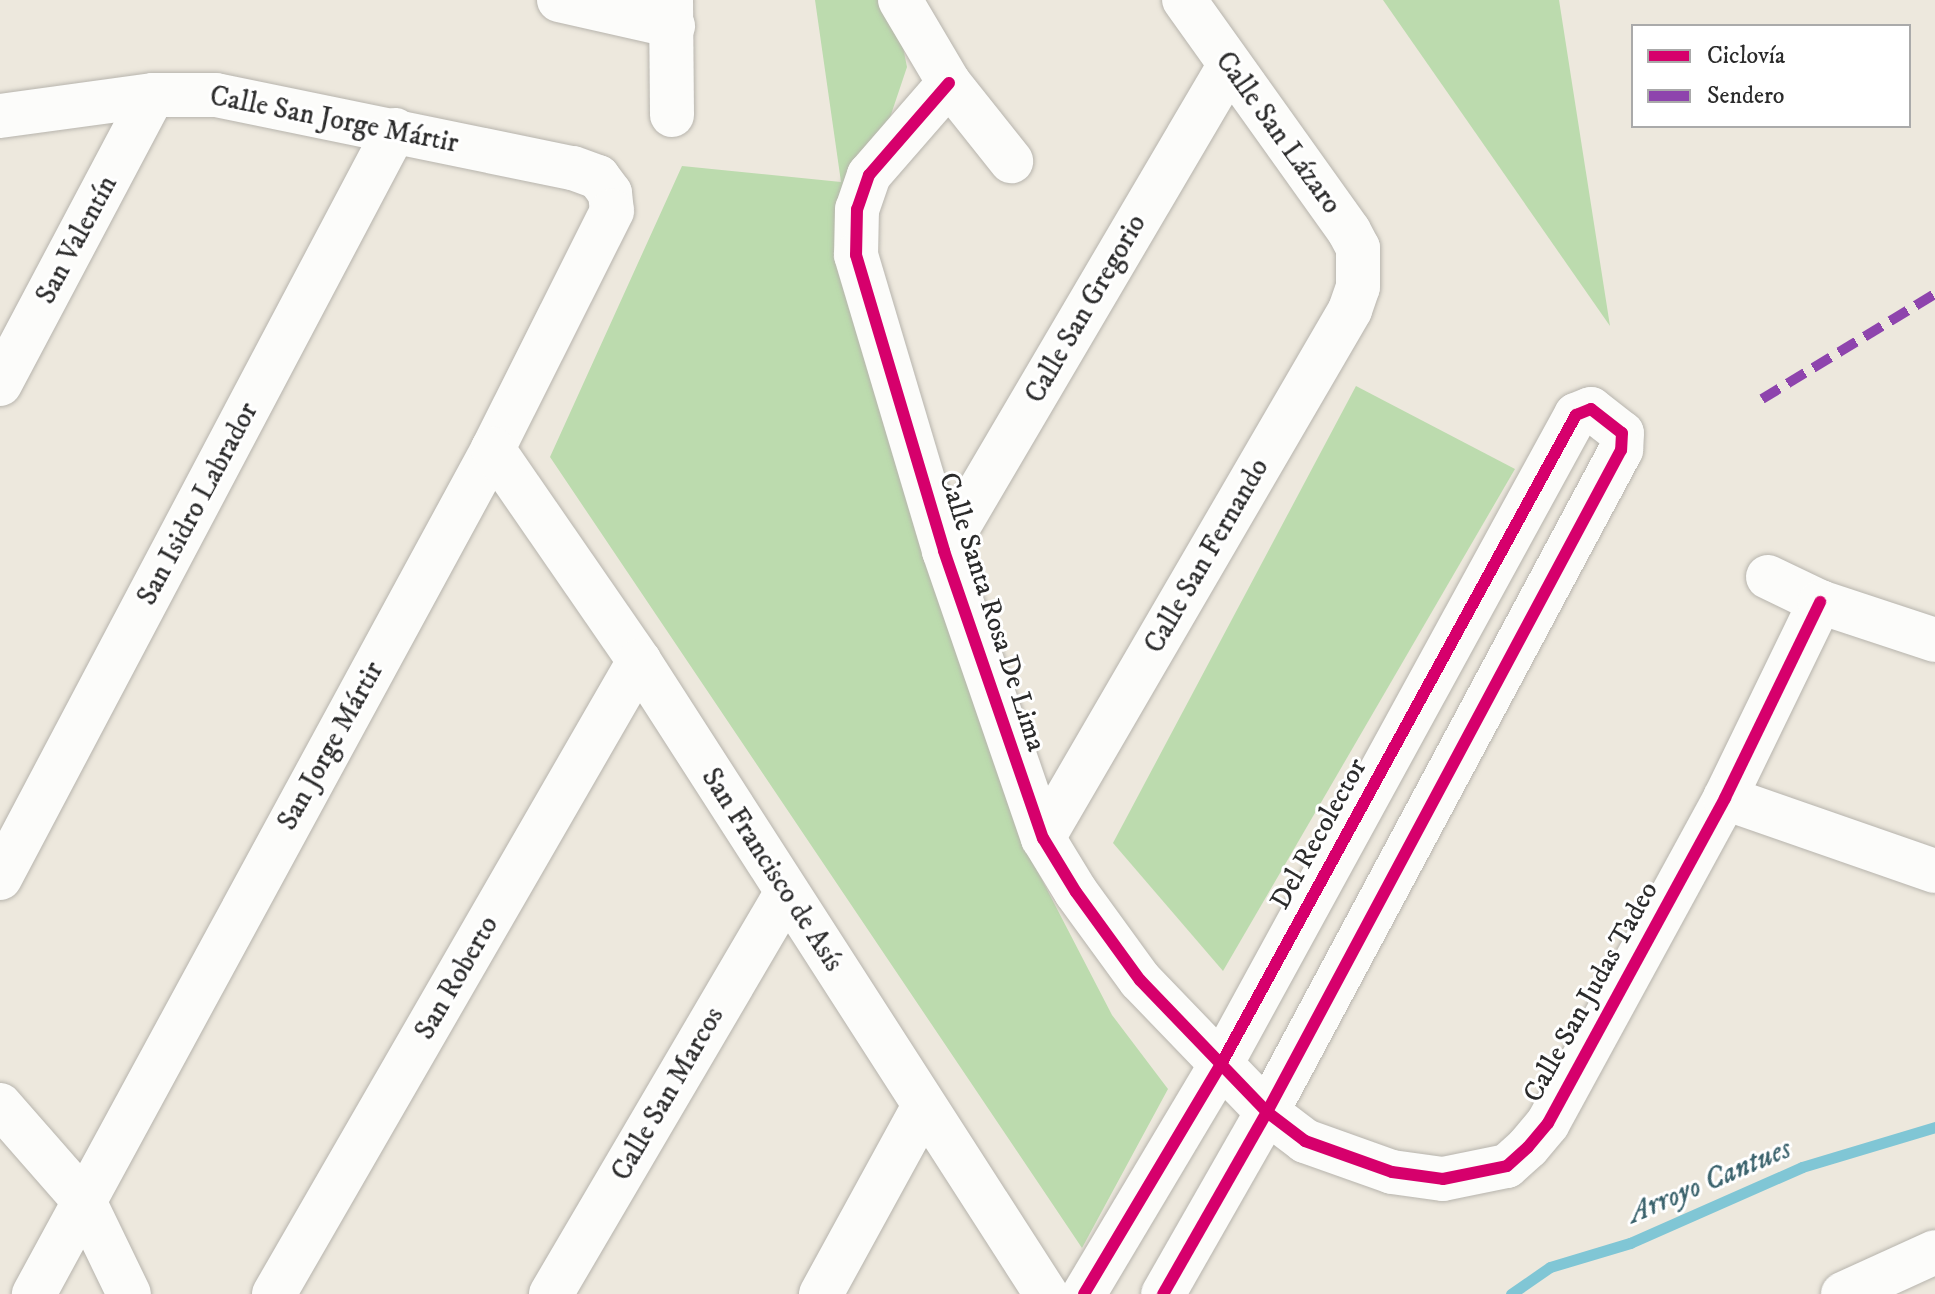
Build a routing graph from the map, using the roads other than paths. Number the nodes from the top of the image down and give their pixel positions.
1 (559, 0) edge
2 (900, 0) edge
3 (1184, 0) edge
4 (672, 13) edge
5 (1229, 66) junction
6 (949, 83) junction
7 (153, 95) junction
8 (672, 115) dead end
9 (0, 116) edge
10 (395, 130) junction
11 (1011, 161) dead end
12 (610, 193) joint
13 (1360, 270) joint
14 (0, 384) edge
15 (493, 449) junction
16 (944, 551) junction
17 (1768, 577) dead end
18 (1820, 602) junction
19 (1935, 640) edge
20 (639, 661) junction
21 (1725, 798) junction
22 (1043, 838) junction
23 (1935, 871) edge
24 (0, 878) edge
25 (786, 893) junction
26 (1220, 1066) junction
27 (0, 1105) edge
28 (924, 1106) junction
29 (1267, 1112) junction
30 (84, 1201) junction
31 (1935, 1252) edge
32 (34, 1294) edge
33 (129, 1294) edge
34 (274, 1294) edge
35 (551, 1294) edge
36 (821, 1294) edge
37 (1046, 1294) edge
38 (1084, 1294) edge
39 (1163, 1294) edge
40 (1843, 1294) edge

1 - 4 street
2 - 6 street
3 - 5 street, Calle San Lázaro
4 - 8 street
5 - 13 street, Calle San Lázaro
5 - 16 street, Calle San Gregorio
6 - 11 street
6 - 16 street, Calle Santa Rosa De Lima
7 - 9 street, Calle San Jorge Mártir
7 - 10 street, Calle San Jorge Mártir
7 - 14 street, San Valentín
10 - 12 street, Calle San Jorge Mártir
10 - 24 street, San Isidro Labrador
12 - 15 street, San Jorge Mártir
13 - 22 street, Calle San Fernando
15 - 20 street, San Francisco de Asís
15 - 30 street, San Jorge Mártir
16 - 22 street, Calle Santa Rosa De Lima
17 - 18 street
18 - 19 street
18 - 21 street, Calle San Judas Tadeo
20 - 25 street, San Francisco de Asís
20 - 34 street, San Roberto
21 - 23 street
21 - 29 street, Calle San Judas Tadeo
22 - 26 street, Calle Santa Rosa De Lima
25 - 28 street, San Francisco de Asís
25 - 35 street, Calle San Marcos
26 - 29 street, Calle Santa Rosa De Lima
26 - 29 street, Del Recolector
26 - 38 street, Del Recolector
27 - 30 street
28 - 36 street
28 - 37 street, San Francisco de Asís
29 - 39 street, Del Recolector
30 - 32 street, San Jorge Mártir
30 - 33 street
31 - 40 street

